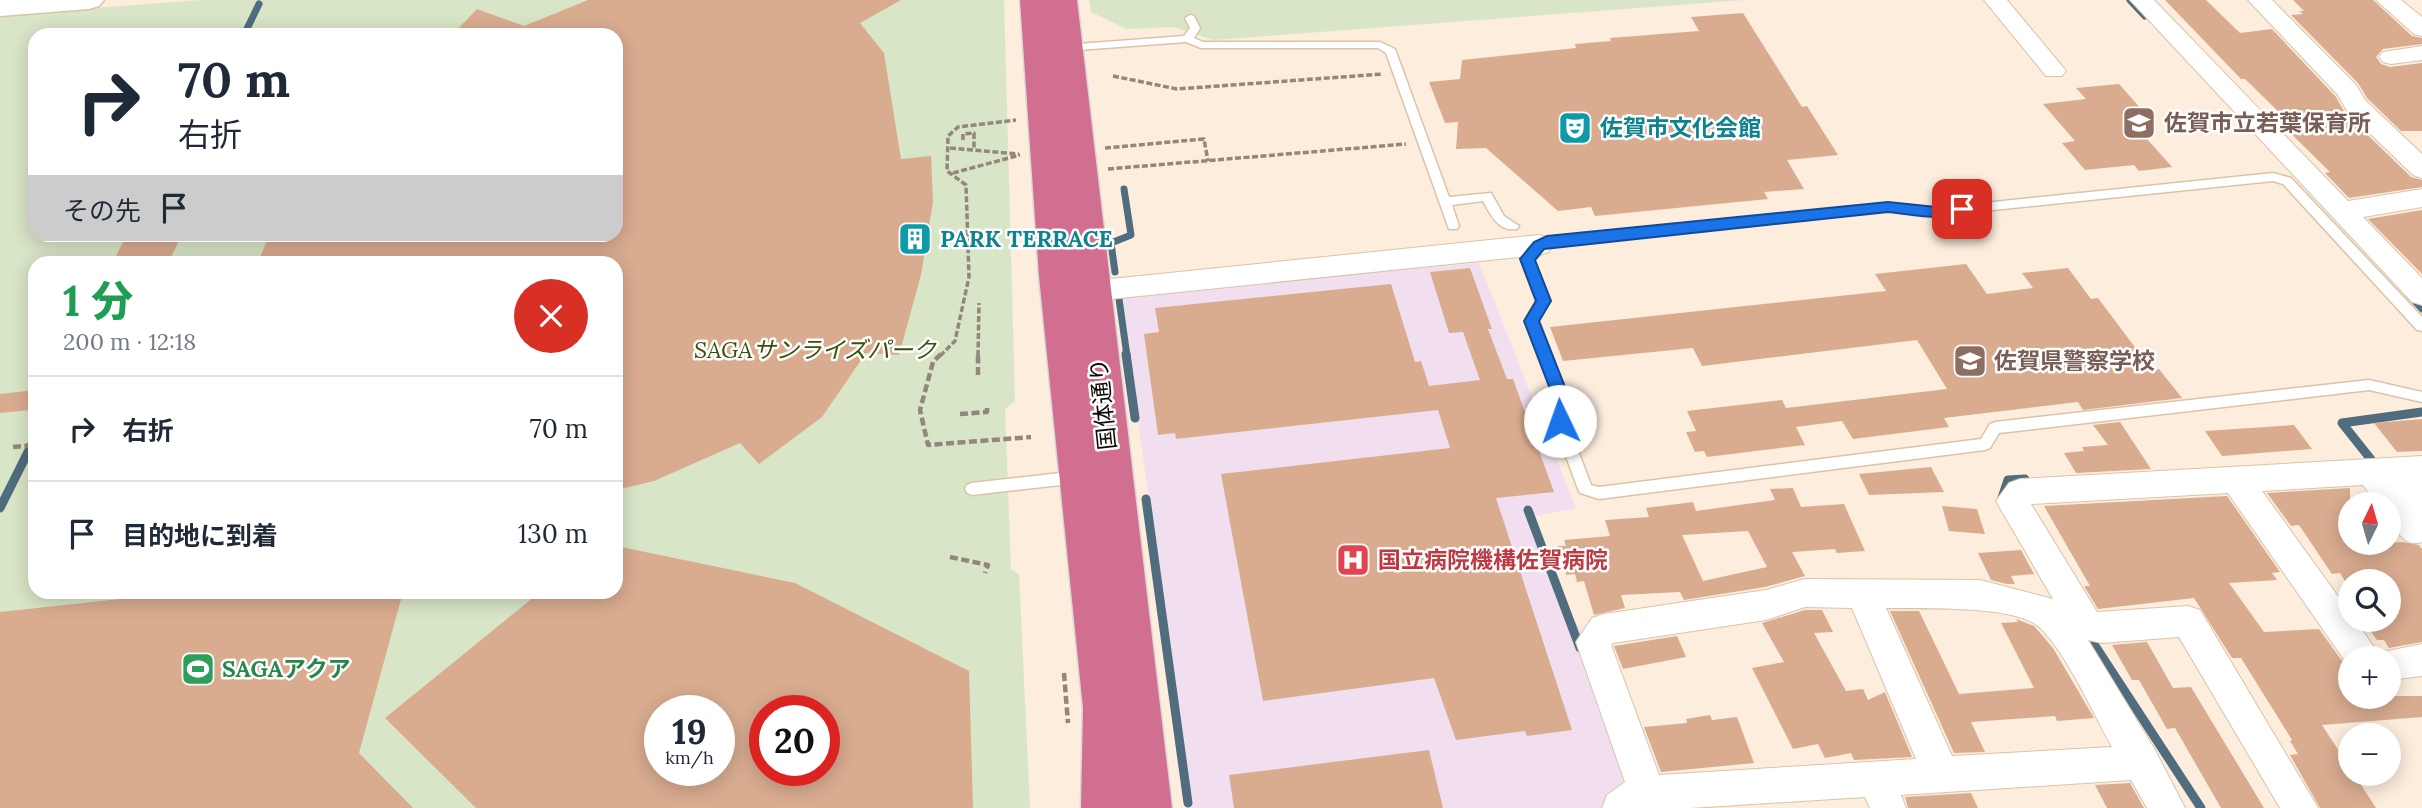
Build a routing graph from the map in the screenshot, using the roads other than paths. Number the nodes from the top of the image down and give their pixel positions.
1 (89, 0) edge
2 (1035, 0) edge
3 (1062, 0) edge
4 (1995, 0) edge
5 (2141, 0) edge
6 (2259, 0) edge
7 (2387, 0) edge
8 (0, 7) edge
9 (1190, 18) dead end
10 (2422, 29) edge
11 (1187, 38) junction
12 (1053, 48) junction
13 (2422, 53) edge
14 (2392, 57) dead end
15 (2352, 61) dead end
16 (2322, 65) junction
17 (2054, 71) dead end
18 (2422, 169) edge
19 (2422, 198) edge
20 (1444, 202) junction
21 (2341, 211) junction
22 (1453, 226) dead end
23 (1513, 226) dead end
24 (1539, 245) junction
25 (1091, 291) junction
26 (2422, 295) edge
27 (2422, 326) edge
28 (2422, 397) edge
29 (2395, 470) edge
30 (1080, 477) junction
31 (2236, 480) junction
32 (971, 489) dead end
33 (2419, 516) edge
34 (1863, 594) junction
35 (2074, 626) junction
36 (2354, 646) edge
37 (2422, 660) edge
38 (2401, 663) edge
39 (2142, 762) junction
40 (1941, 774) junction
41 (1881, 793) edge
42 (1634, 800) edge
43 (1105, 808) edge
44 (1148, 808) edge
45 (2167, 808) edge
46 (2300, 808) edge

1 - 8 street
2 - 12 highway, 国体通り
3 - 12 highway, 国体通り
4 - 17 street
5 - 21 street
6 - 16 street
7 - 10 street
9 - 11 lane
11 - 12 lane
11 - 20 lane
12 - 25 highway, 国体通り
12 - 30 highway, 国体通り
13 - 14 street
15 - 16 street
16 - 18 street
19 - 21 street
20 - 22 lane
20 - 23 lane
21 - 26 street
24 - 25 street
24 - 27 lane
24 - 28 lane
25 - 44 highway, 国体通り
29 - 31 street
29 - 33 street
30 - 32 lane
30 - 43 highway, 国体通り
31 - 35 street
31 - 36 street
34 - 35 street
34 - 40 street
34 - 42 street
35 - 39 street
35 - 46 street
37 - 38 street
39 - 40 street
39 - 45 street
40 - 41 street
41 - 42 street

